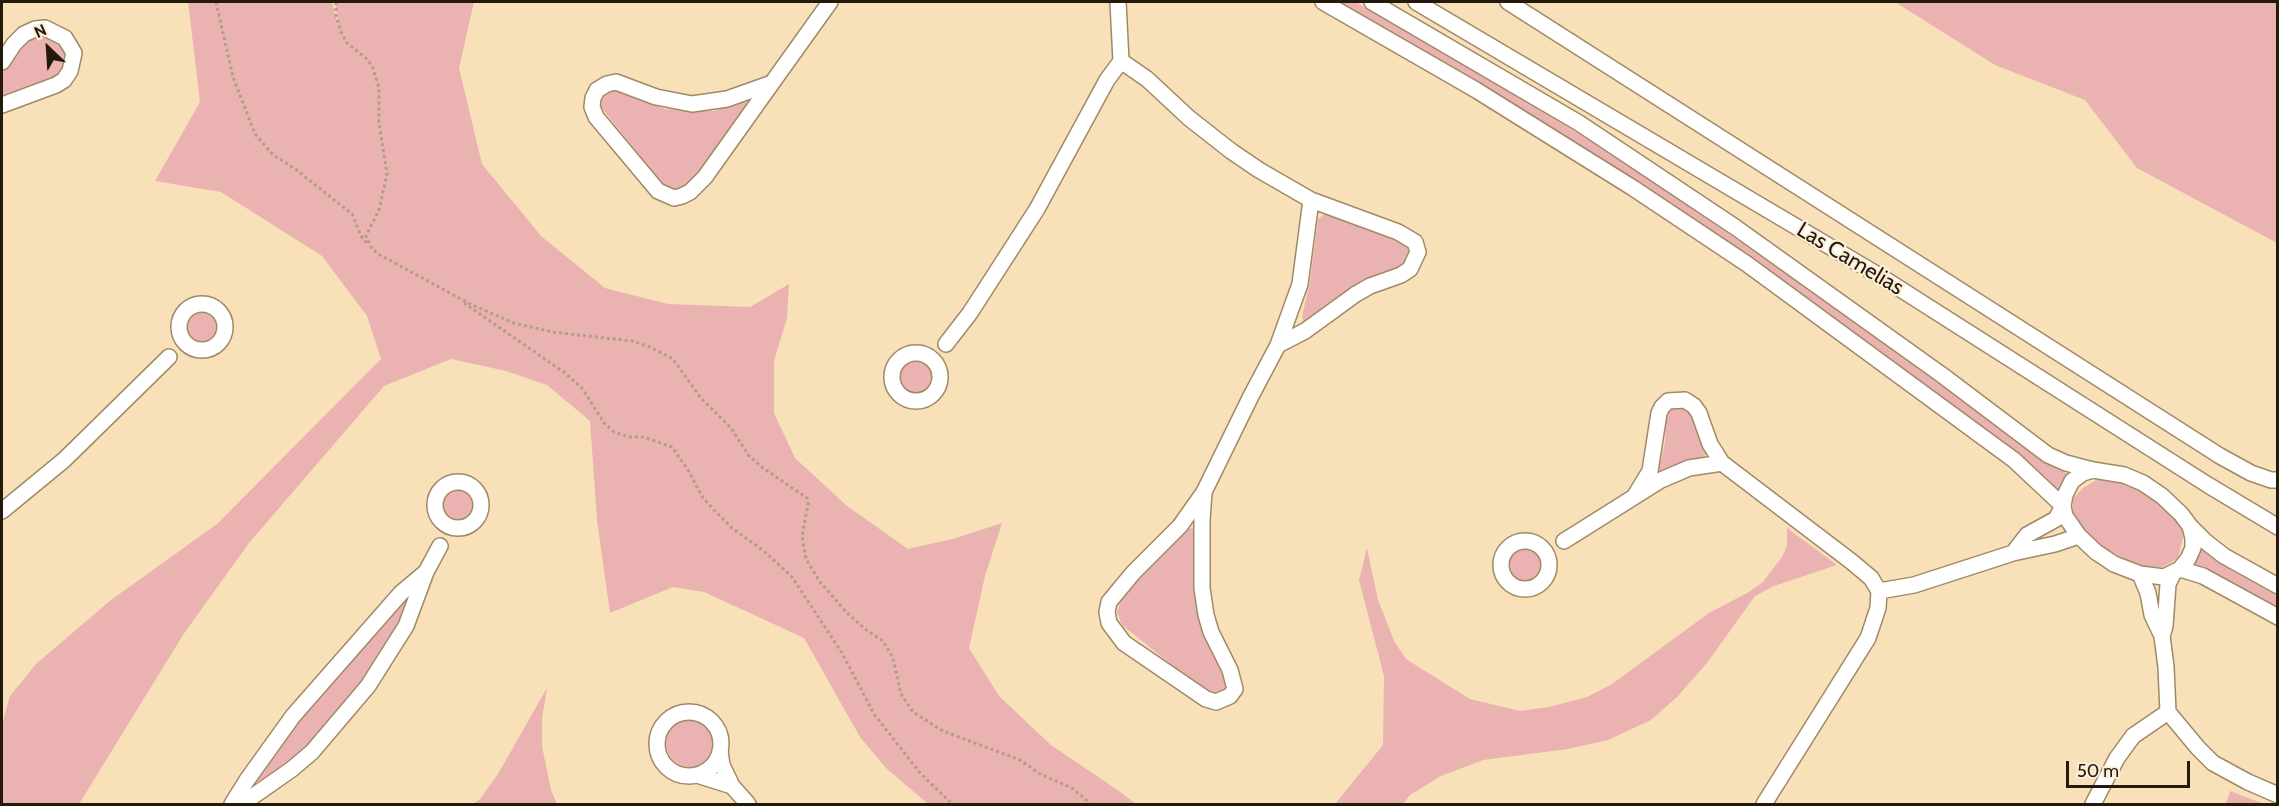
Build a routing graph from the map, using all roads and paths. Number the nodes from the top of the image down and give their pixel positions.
1 (216, 2) edge
2 (336, 2) edge
3 (830, 2) edge
4 (1118, 2) edge
5 (1323, 2) edge
6 (1372, 2) edge
7 (1416, 2) edge
8 (1508, 2) edge
9 (1121, 61) junction
10 (2, 62) edge
11 (772, 83) junction
12 (2, 105) edge
13 (1311, 200) junction
14 (372, 249) junction
15 (443, 290) junction
16 (178, 331) junction
17 (946, 344) junction
18 (1278, 345) junction
19 (195, 349) junction
20 (921, 353) junction
21 (169, 357) junction
22 (939, 370) junction
23 (1722, 463) junction
24 (2093, 470) junction
25 (2277, 480) edge
26 (1204, 492) junction
27 (1636, 494) junction
28 (2063, 506) junction
29 (2, 511) edge
30 (439, 519) junction
31 (2190, 526) junction
32 (2277, 527) edge
33 (461, 529) junction
34 (2079, 536) junction
35 (1564, 541) junction
36 (1536, 543) junction
37 (440, 546) junction
38 (2013, 553) junction
39 (1550, 565) junction
40 (426, 572) junction
41 (2176, 572) junction
42 (2140, 574) junction
43 (2277, 586) edge
44 (1879, 591) junction
45 (2277, 617) edge
46 (2162, 636) junction
47 (2168, 712) junction
48 (720, 752) junction
49 (697, 775) junction
50 (732, 786) junction
51 (2277, 795) edge
52 (232, 804) edge
53 (242, 804) edge
54 (748, 804) edge
55 (952, 804) edge
56 (1091, 804) edge
57 (1764, 804) edge
58 (2093, 804) edge

1 - 14 path
2 - 14 path
3 - 11 street
4 - 9 street
5 - 28 street
6 - 24 street
7 - 32 street, Las Camelias
8 - 25 street
9 - 13 street
9 - 17 street
10 - 12 street
11 - 11 street
13 - 18 street
13 - 18 street
14 - 15 path
15 - 55 path
15 - 56 path
16 - 19 street
16 - 19 street
16 - 21 street
17 - 20 street
17 - 22 street
18 - 26 street
19 - 21 street
20 - 22 street
20 - 22 street
21 - 29 street
23 - 27 street
23 - 27 street
23 - 44 street
24 - 28 street
24 - 31 street
26 - 26 street
27 - 35 street
28 - 34 street
28 - 38 street
30 - 33 street
30 - 33 street
30 - 37 street
31 - 41 street
31 - 43 street
33 - 37 street
34 - 38 street
34 - 42 street
35 - 36 street
35 - 39 street
36 - 39 street
36 - 39 street
37 - 40 street
38 - 44 street
40 - 52 street
40 - 53 street
41 - 42 street
41 - 45 street
41 - 46 street
42 - 46 street
44 - 57 street
46 - 47 street
47 - 51 street
47 - 58 street
48 - 49 street
48 - 49 street
48 - 50 street
49 - 50 street
50 - 54 street

